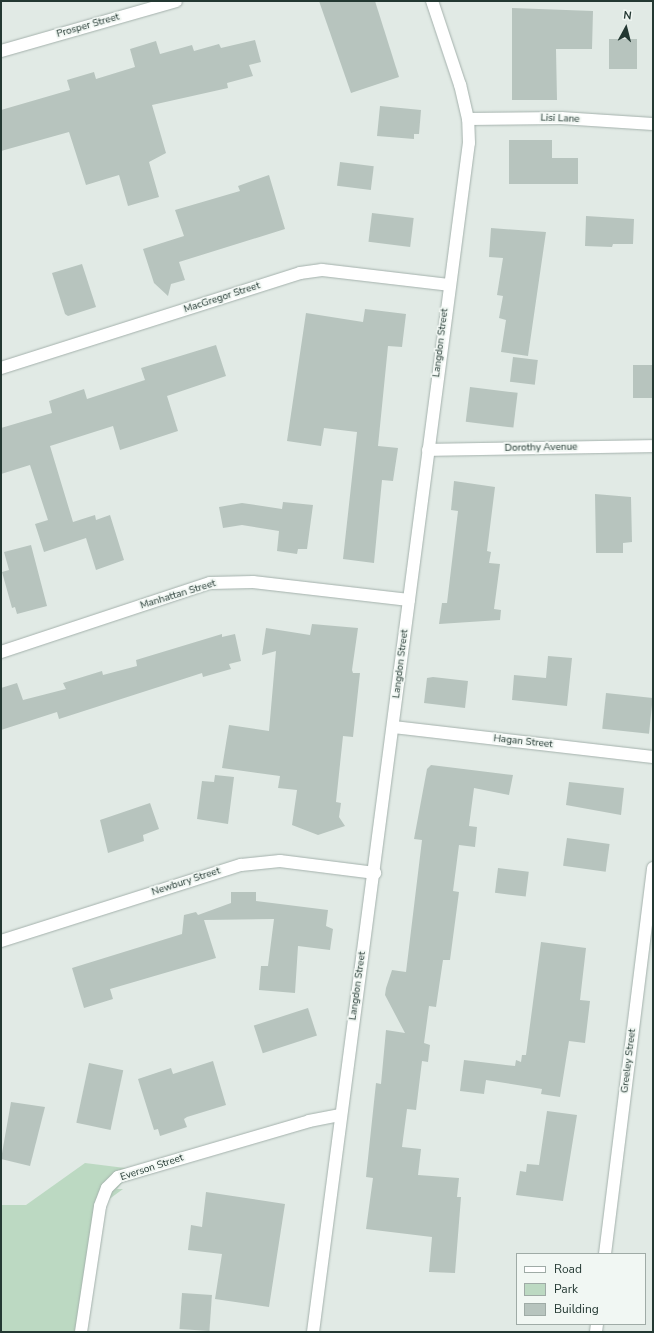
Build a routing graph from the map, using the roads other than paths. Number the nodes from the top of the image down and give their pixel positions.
1 (176, 1) edge
2 (432, 1) edge
3 (1, 51) edge
4 (468, 119) junction
5 (653, 124) edge
6 (449, 285) junction
7 (1, 368) edge
8 (653, 446) edge
9 (428, 450) junction
10 (409, 600) junction
11 (1, 652) edge
12 (393, 727) junction
13 (653, 757) edge
14 (653, 868) edge
15 (376, 873) junction
16 (1, 940) edge
17 (340, 1115) junction
18 (605, 1253) edge
19 (81, 1332) edge
20 (313, 1332) edge

1 - 3 street, Prosper Street
2 - 4 street, Langdon Street
4 - 5 street, Lisi Lane
4 - 6 street, Langdon Street
6 - 7 street, MacGregor Street
6 - 9 street, Langdon Street
8 - 9 street, Dorothy Avenue
9 - 10 street, Langdon Street
10 - 11 street, Manhattan Street
10 - 12 street, Langdon Street
12 - 13 street, Hagan Street
12 - 15 street, Langdon Street
14 - 18 street, Greeley Street
15 - 16 street, Newbury Street
15 - 17 street, Langdon Street
17 - 19 street, Everson Street
17 - 20 street, Langdon Street

